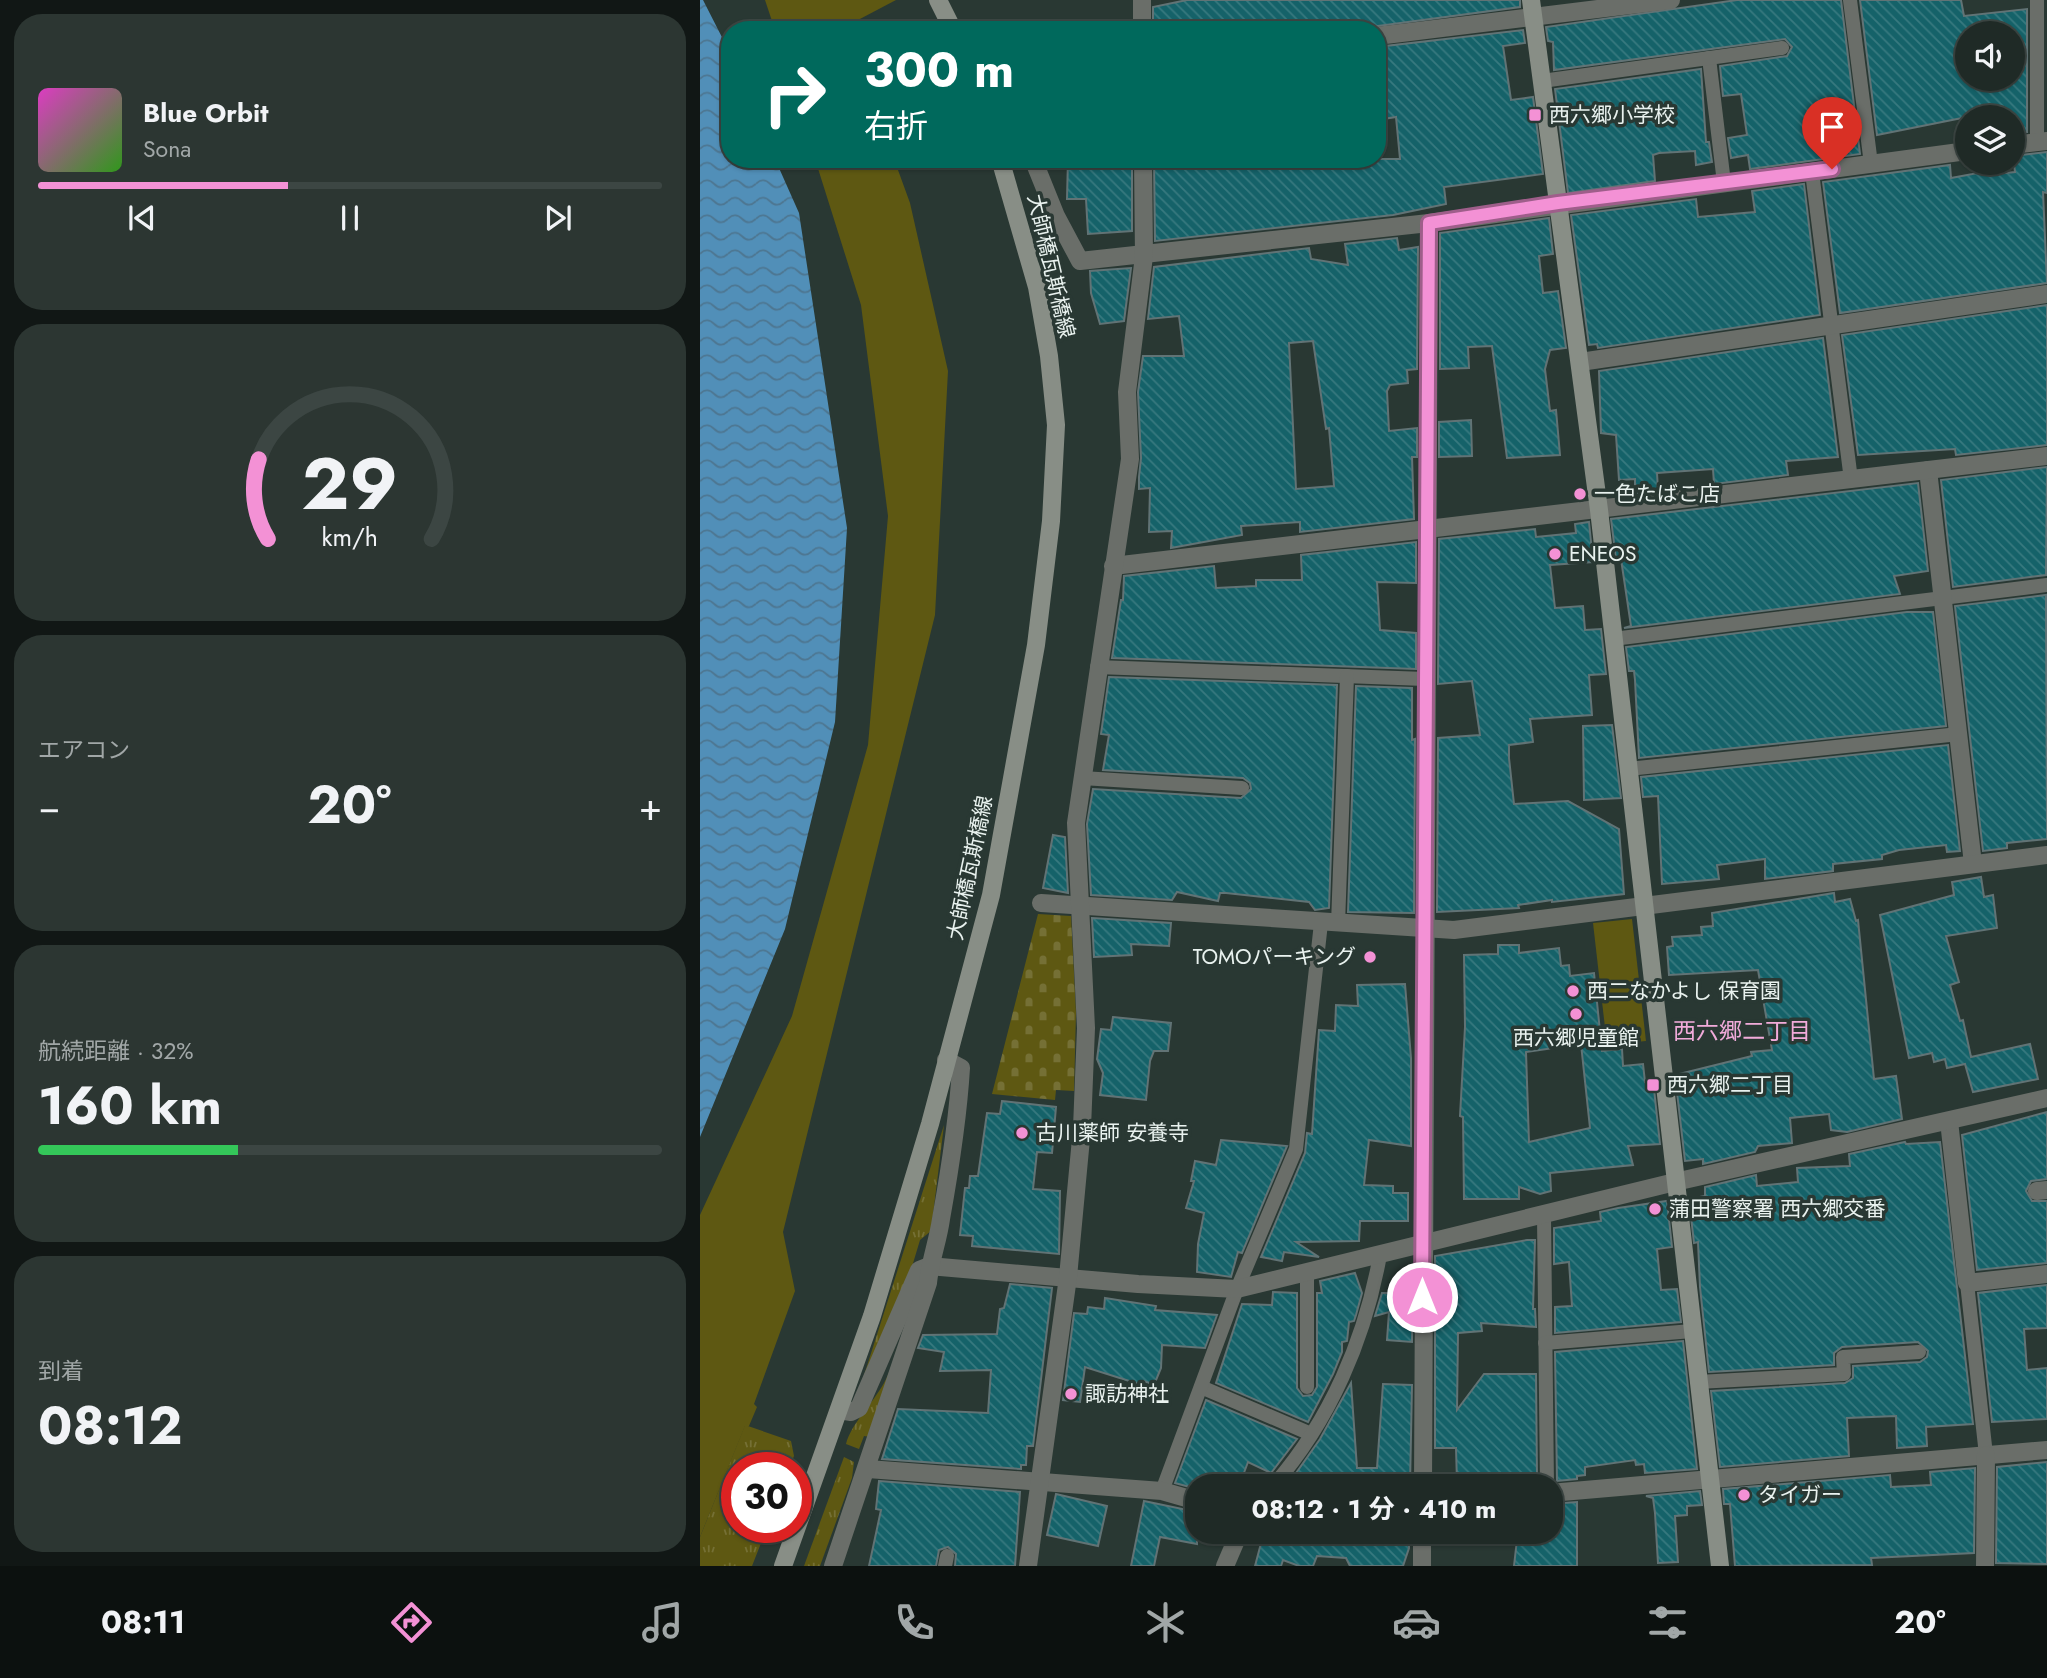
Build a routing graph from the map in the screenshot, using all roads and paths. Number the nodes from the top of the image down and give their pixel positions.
1 (938, 0) edge
2 (1142, 0) edge
3 (1671, 0) edge
4 (1850, 0) edge
5 (2037, 0) edge
6 (1642, 2) edge
7 (1532, 8) edge
8 (948, 21) edge
9 (1142, 21) edge
10 (1386, 34) edge
11 (1782, 48) dead end
12 (1709, 58) junction
13 (1542, 81) junction
14 (2042, 141) edge
15 (1955, 153) edge
16 (1871, 164) junction
17 (1003, 168) edge
18 (1037, 168) edge
19 (1143, 168) edge
20 (1812, 172) junction
21 (1724, 184) junction
22 (1558, 203) junction
23 (1429, 223) junction
24 (1144, 256) junction
25 (2047, 294) edge
26 (1830, 325) junction
27 (1580, 362) junction
28 (2047, 456) edge
29 (1928, 470) junction
30 (1851, 480) junction
31 (1600, 510) junction
32 (1425, 529) junction
33 (1113, 566) junction
34 (2047, 585) edge
35 (1943, 598) junction
36 (1613, 639) junction
37 (1097, 667) junction
38 (1348, 676) junction
39 (1425, 679) junction
40 (1959, 734) junction
41 (1628, 769) junction
42 (1082, 778) junction
43 (1242, 788) dead end
44 (2047, 855) edge
45 (1973, 864) junction
46 (1041, 903) dead end
47 (1080, 905) junction
48 (1644, 907) junction
49 (1330, 923) junction
50 (1424, 929) junction
51 (946, 1060) junction
52 (2047, 1098) edge
53 (1949, 1121) junction
54 (1675, 1182) junction
55 (1544, 1217) junction
56 (1422, 1244) junction
57 (1380, 1255) junction
58 (929, 1266) junction
59 (1307, 1272) junction
60 (2047, 1274) edge
61 (1068, 1277) junction
62 (1967, 1283) junction
63 (1237, 1289) junction
64 (1692, 1331) junction
65 (1545, 1343) junction
66 (1919, 1352) dead end
67 (1698, 1382) junction
68 (1201, 1387) junction
69 (1307, 1387) dead end
70 (839, 1410) junction
71 (1311, 1434) junction
72 (2047, 1450) edge
73 (1986, 1455) junction
74 (868, 1469) junction
75 (1282, 1474) edge
76 (1423, 1474) edge
77 (1547, 1474) edge
78 (1709, 1479) junction
79 (1041, 1484) junction
80 (1162, 1491) junction
81 (1563, 1492) edge
82 (1185, 1498) edge
83 (1234, 1544) edge
84 (1422, 1544) edge
85 (783, 1566) edge
86 (833, 1566) edge
87 (1028, 1566) edge
88 (1225, 1566) edge
89 (1422, 1566) edge
90 (1720, 1566) edge
91 (1976, 1566) edge
92 (1985, 1566) edge

1 - 8 street
2 - 9 street
3 - 6 street
4 - 16 lane
5 - 14 lane
6 - 7 street
7 - 10 street
7 - 13 street
11 - 12 lane
12 - 13 lane
12 - 21 lane
13 - 22 street
15 - 16 street
16 - 20 street
17 - 51 street, 大師橋瓦斯橋線
18 - 24 street
19 - 24 street
20 - 21 street
20 - 26 lane
21 - 22 street
22 - 23 street
22 - 27 street
23 - 24 street
23 - 32 street
24 - 33 street
25 - 26 street
26 - 27 street
26 - 30 lane
27 - 31 street
28 - 29 street
29 - 30 street
29 - 35 street
30 - 31 street
31 - 32 street
31 - 36 street
32 - 33 street
32 - 39 street
33 - 37 street
34 - 35 lane
35 - 36 lane
35 - 40 street
36 - 41 street
37 - 38 lane
37 - 42 street
38 - 39 lane
38 - 49 lane
39 - 50 street
40 - 41 lane
40 - 45 street
41 - 48 street
42 - 43 lane
42 - 47 street
44 - 45 street
45 - 48 street
46 - 47 street
47 - 49 street
47 - 61 street
48 - 50 street
48 - 54 street
49 - 50 street
49 - 63 lane
50 - 56 street
51 - 58 street
51 - 70 street, 大師橋瓦斯橋線
52 - 53 street
53 - 54 street
53 - 62 street
54 - 55 street
54 - 64 street
55 - 56 street
55 - 65 lane
56 - 57 street
56 - 76 street
57 - 59 street
57 - 71 lane
58 - 61 street
58 - 70 street
58 - 74 street
59 - 63 street
59 - 69 lane
60 - 62 street
61 - 63 street
61 - 79 street
62 - 73 lane
63 - 68 lane
64 - 65 lane
64 - 67 street
65 - 77 lane
66 - 67 lane
67 - 78 street
68 - 71 lane
68 - 80 lane
70 - 85 street, 大師橋瓦斯橋線
71 - 75 lane
72 - 73 street
73 - 78 street
73 - 92 street
74 - 79 street
74 - 86 street
78 - 81 street
78 - 90 street
79 - 80 street
79 - 87 street
80 - 82 street
83 - 88 street
84 - 89 street
91 - 92 lane

